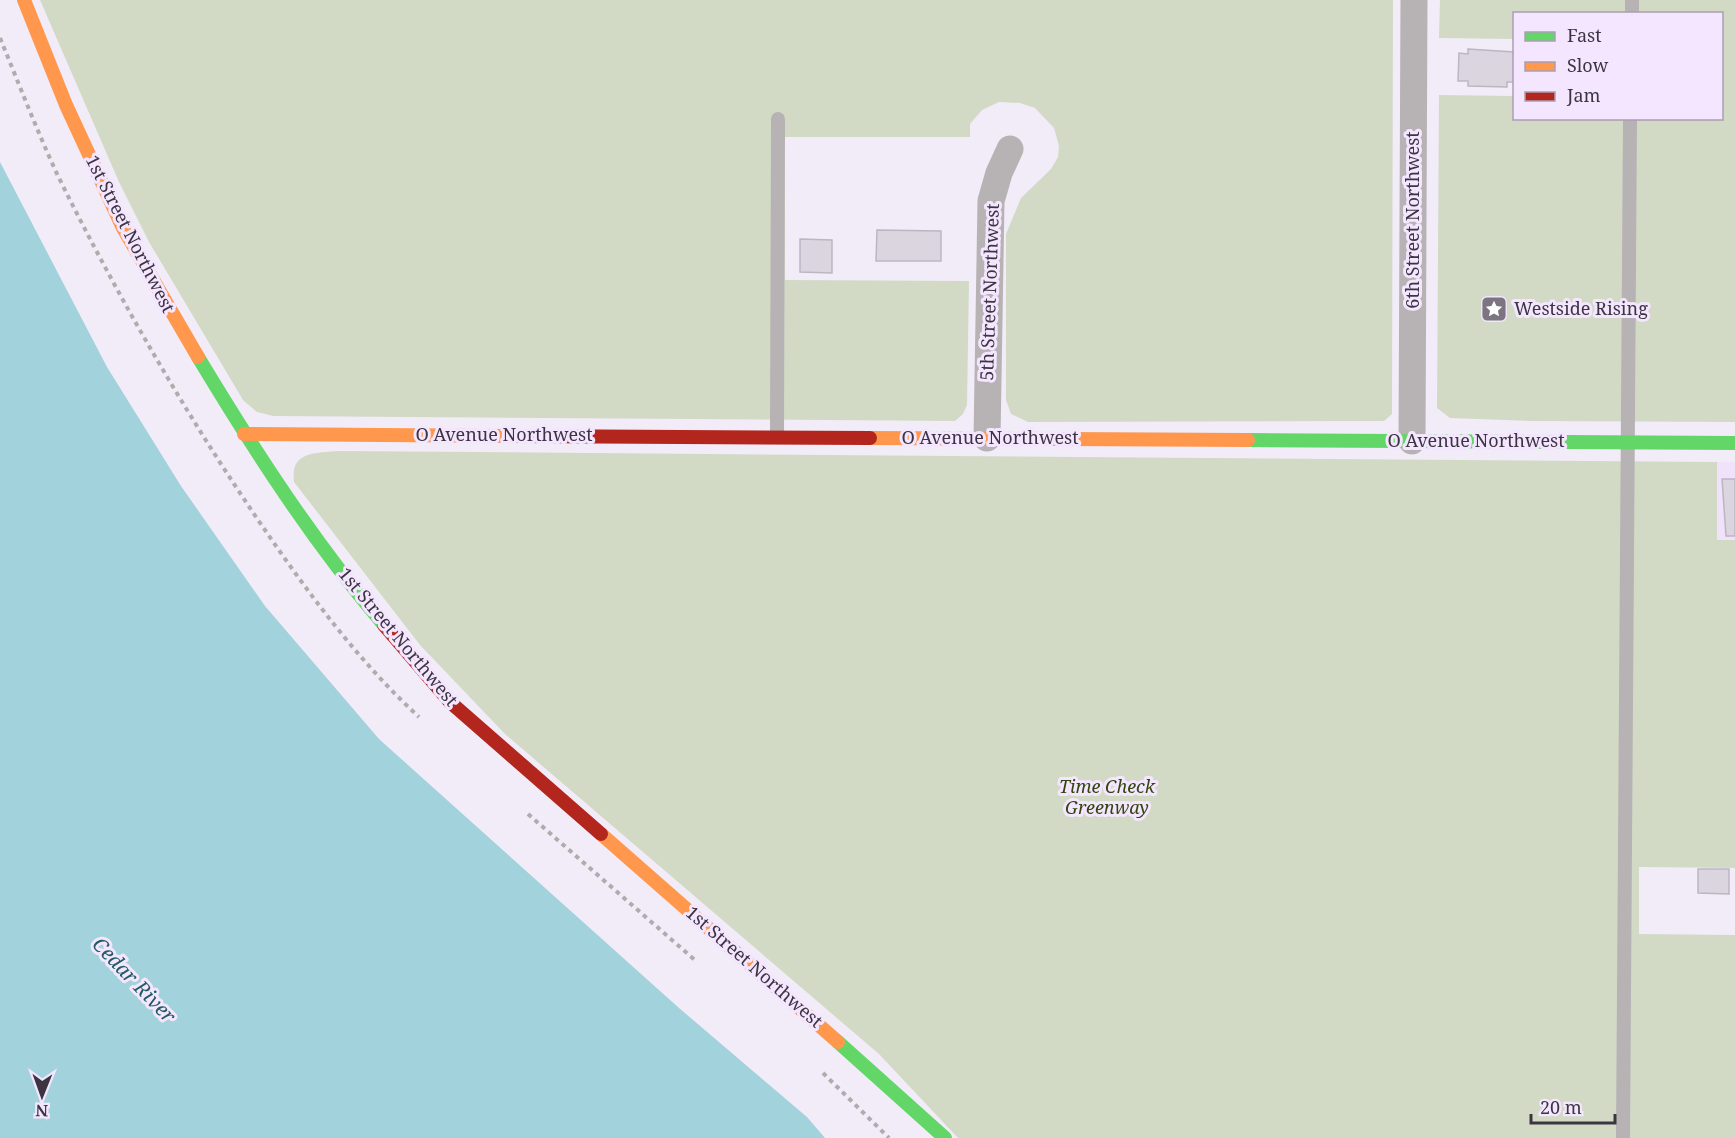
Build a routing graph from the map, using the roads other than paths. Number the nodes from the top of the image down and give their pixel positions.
1 (24, 0) edge
2 (1414, 0) edge
3 (778, 119) dead end
4 (1630, 120) edge
5 (1010, 148) dead end
6 (244, 434) junction
7 (777, 437) junction
8 (987, 438) junction
9 (1412, 441) junction
10 (1626, 442) junction
11 (1735, 443) edge
12 (945, 1138) edge
13 (1623, 1138) edge

1 - 6 street, 1st Street Northwest
2 - 9 street, 6th Street Northwest
3 - 7 lane
4 - 10 lane
5 - 8 street, 5th Street Northwest
6 - 7 street, O Avenue Northwest
6 - 12 street, 1st Street Northwest
7 - 8 street, O Avenue Northwest
8 - 9 street, O Avenue Northwest
9 - 10 street, O Avenue Northwest
10 - 11 street, O Avenue Northwest
10 - 13 lane

